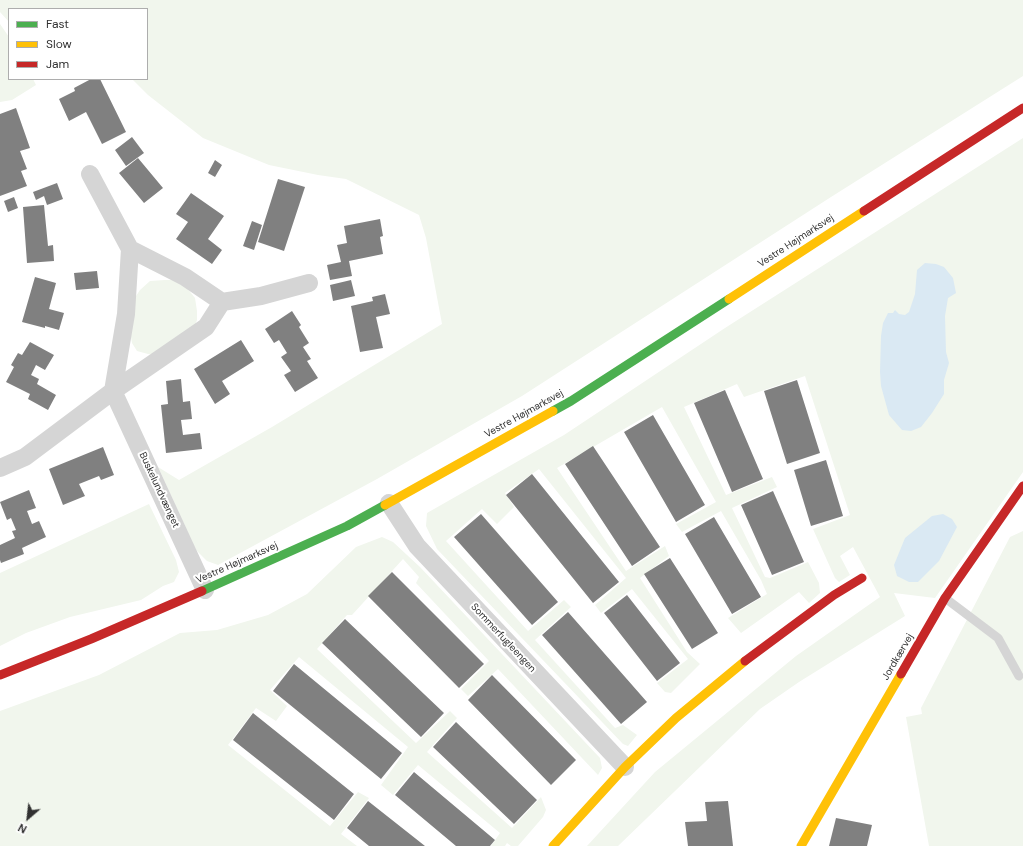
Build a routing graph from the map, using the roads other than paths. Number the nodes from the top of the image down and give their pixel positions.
1 (1023, 108) edge
2 (90, 174) dead end
3 (130, 249) junction
4 (309, 283) dead end
5 (222, 302) junction
6 (113, 391) junction
7 (0, 468) edge
8 (1023, 486) edge
9 (390, 503) junction
10 (862, 578) dead end
11 (205, 590) junction
12 (945, 598) junction
13 (0, 675) edge
14 (1019, 676) dead end
15 (625, 767) junction
16 (553, 846) edge
17 (801, 846) edge

1 - 9 street, Vestre Højmarksvej
2 - 3 street
3 - 5 street
3 - 6 street
4 - 5 street
5 - 6 street
6 - 7 street
6 - 11 street, Buskelundvænget
8 - 12 street, Jordkærvej
9 - 11 street, Vestre Højmarksvej
9 - 15 street, Sommerfugleengen
10 - 15 street
11 - 13 street, Vestre Højmarksvej
12 - 14 lane
12 - 17 street, Jordkærvej
15 - 16 street

